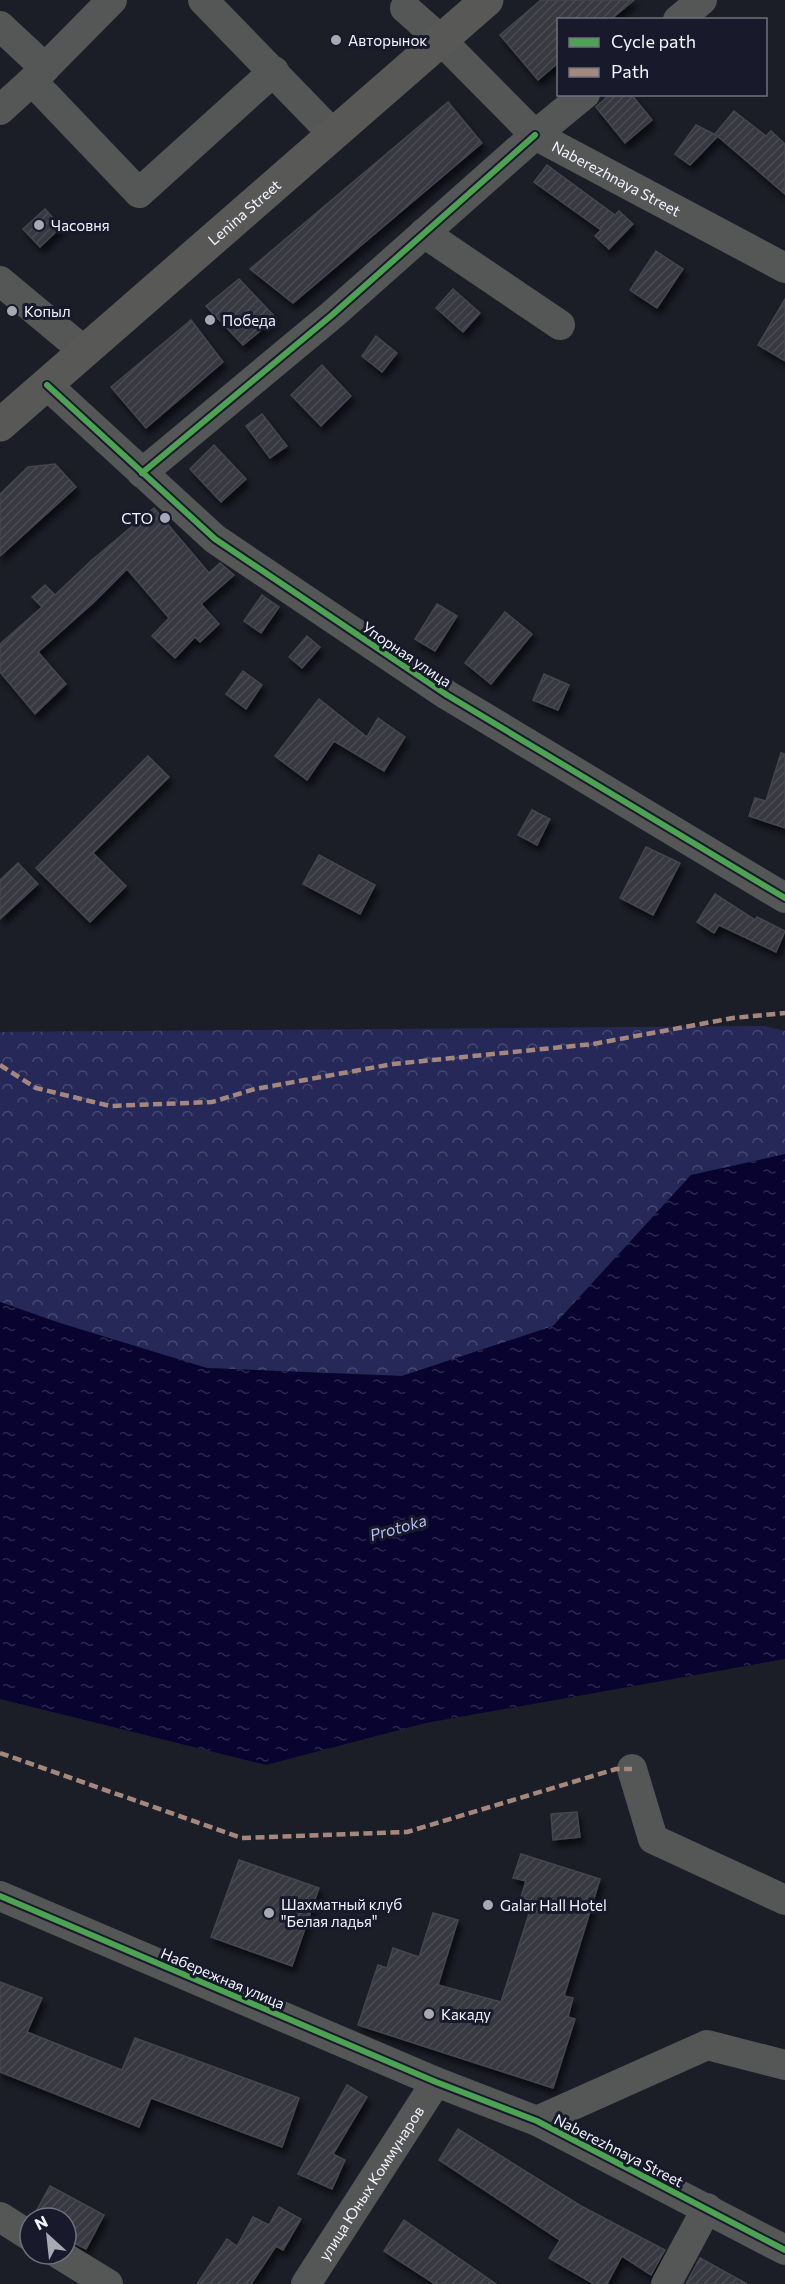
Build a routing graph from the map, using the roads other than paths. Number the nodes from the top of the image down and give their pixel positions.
1 (112, 0) edge
2 (203, 0) edge
3 (488, 0) edge
4 (702, 0) edge
5 (405, 8) dead end
6 (680, 18) edge
7 (0, 26) edge
8 (441, 40) junction
9 (274, 71) junction
10 (39, 75) junction
11 (583, 96) edge
12 (0, 110) edge
13 (332, 133) junction
14 (535, 135) junction
15 (424, 233) junction
16 (785, 268) edge
17 (0, 281) edge
18 (560, 325) dead end
19 (84, 351) junction
20 (47, 385) junction
21 (0, 425) edge
22 (142, 473) junction
23 (785, 898) edge
24 (632, 1769) dead end
25 (0, 1896) edge
26 (785, 1900) edge
27 (785, 2065) edge
28 (436, 2082) junction
29 (537, 2121) junction
30 (707, 2208) junction
31 (0, 2217) edge
32 (18, 2228) edge
33 (785, 2250) edge
34 (78, 2266) edge
35 (108, 2284) edge
36 (306, 2284) edge
37 (666, 2284) edge

1 - 10 street
2 - 9 street
3 - 8 main road, Lenina Street
4 - 6 street
5 - 8 street, Naberezhnaya Street
7 - 10 street
8 - 13 main road, Lenina Street
8 - 14 street, Naberezhnaya Street
9 - 10 street
9 - 13 street
10 - 12 street
11 - 14 street
13 - 19 main road, Lenina Street
14 - 15 street
14 - 16 street, Naberezhnaya Street
15 - 18 street
15 - 22 street
17 - 19 street
19 - 20 main road, Lenina Street
20 - 21 main road, Lenina Street
20 - 22 street, Упорная улица
22 - 23 street, Упорная улица
24 - 26 street
25 - 28 street, Набережная улица
27 - 29 street
28 - 29 street, Naberezhnaya Street
28 - 36 street, улица Юных Коммунаров
29 - 30 street, Naberezhnaya Street
30 - 33 street, Naberezhnaya Street
30 - 37 street
31 - 32 street
34 - 35 street

